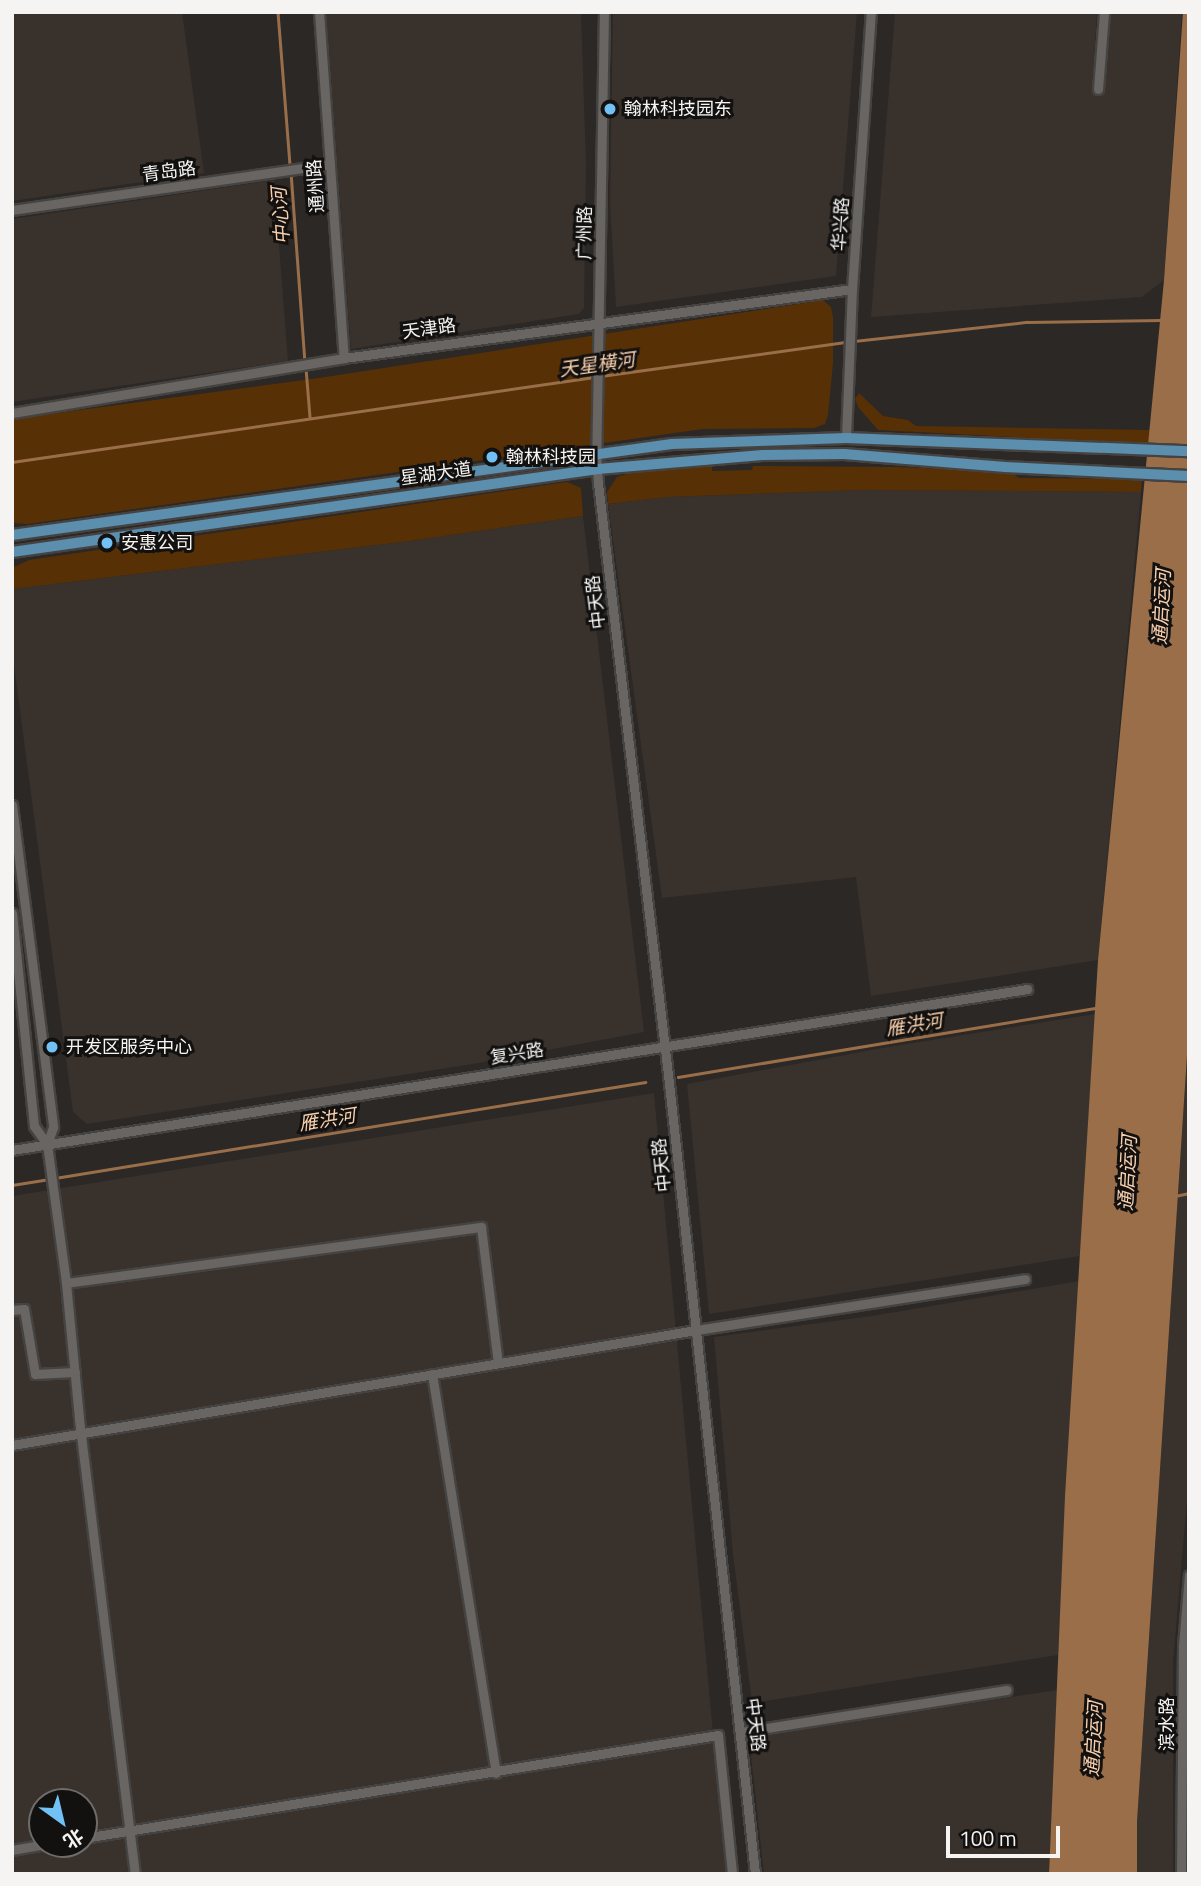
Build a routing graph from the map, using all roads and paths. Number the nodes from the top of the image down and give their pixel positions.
1 (319, 12) edge
2 (604, 12) edge
3 (871, 12) edge
4 (1104, 12) edge
5 (1098, 89) dead end
6 (330, 164) junction
7 (12, 210) edge
8 (852, 289) junction
9 (599, 321) junction
10 (344, 358) junction
11 (12, 413) edge
12 (846, 439) junction
13 (1189, 451) edge
14 (596, 454) junction
15 (598, 468) junction
16 (1189, 476) edge
17 (12, 535) edge
18 (12, 552) edge
19 (12, 805) edge
20 (12, 913) edge
21 (1027, 989) dead end
22 (665, 1046) junction
23 (47, 1144) junction
24 (12, 1150) edge
25 (1025, 1279) dead end
26 (66, 1283) junction
27 (12, 1310) edge
28 (696, 1330) junction
29 (498, 1363) junction
30 (75, 1372) junction
31 (432, 1374) junction
32 (81, 1433) junction
33 (12, 1445) edge
34 (1189, 1575) edge
35 (1186, 1663) edge
36 (1007, 1690) dead end
37 (741, 1732) junction
38 (496, 1773) junction
39 (130, 1830) junction
40 (98, 1836) edge
41 (135, 1874) edge
42 (732, 1874) edge
43 (755, 1874) edge
44 (1181, 1874) edge

1 - 6 street, 通州路
2 - 9 street, 广州路
3 - 8 street, 华兴路
4 - 5 street
6 - 7 street, 青岛路
6 - 10 street, 通州路
8 - 9 street, 天津路
8 - 12 street, 华兴路
9 - 10 street, 天津路
9 - 14 street, 广州路
10 - 11 street, 天津路
12 - 13 main road, 星湖大道
12 - 14 main road, 星湖大道
14 - 15 street, 中天路
14 - 17 main road, 星湖大道
15 - 16 main road, 星湖大道
15 - 18 main road, 星湖大道
15 - 22 street, 中天路
19 - 23 street
20 - 23 street
21 - 22 street, 复兴路
22 - 23 street, 复兴路
22 - 28 street, 中天路
23 - 24 street, 复兴路
23 - 26 street
25 - 28 street
26 - 29 street
26 - 30 street
27 - 30 street
28 - 29 street
28 - 37 street, 中天路
29 - 31 street
30 - 32 street
31 - 32 street
31 - 38 street
32 - 33 street
32 - 39 street
34 - 35 street, 滨水路
35 - 44 street, 滨水路
36 - 37 street
37 - 43 street, 中天路
38 - 39 street
38 - 42 street
39 - 40 street
39 - 41 street

